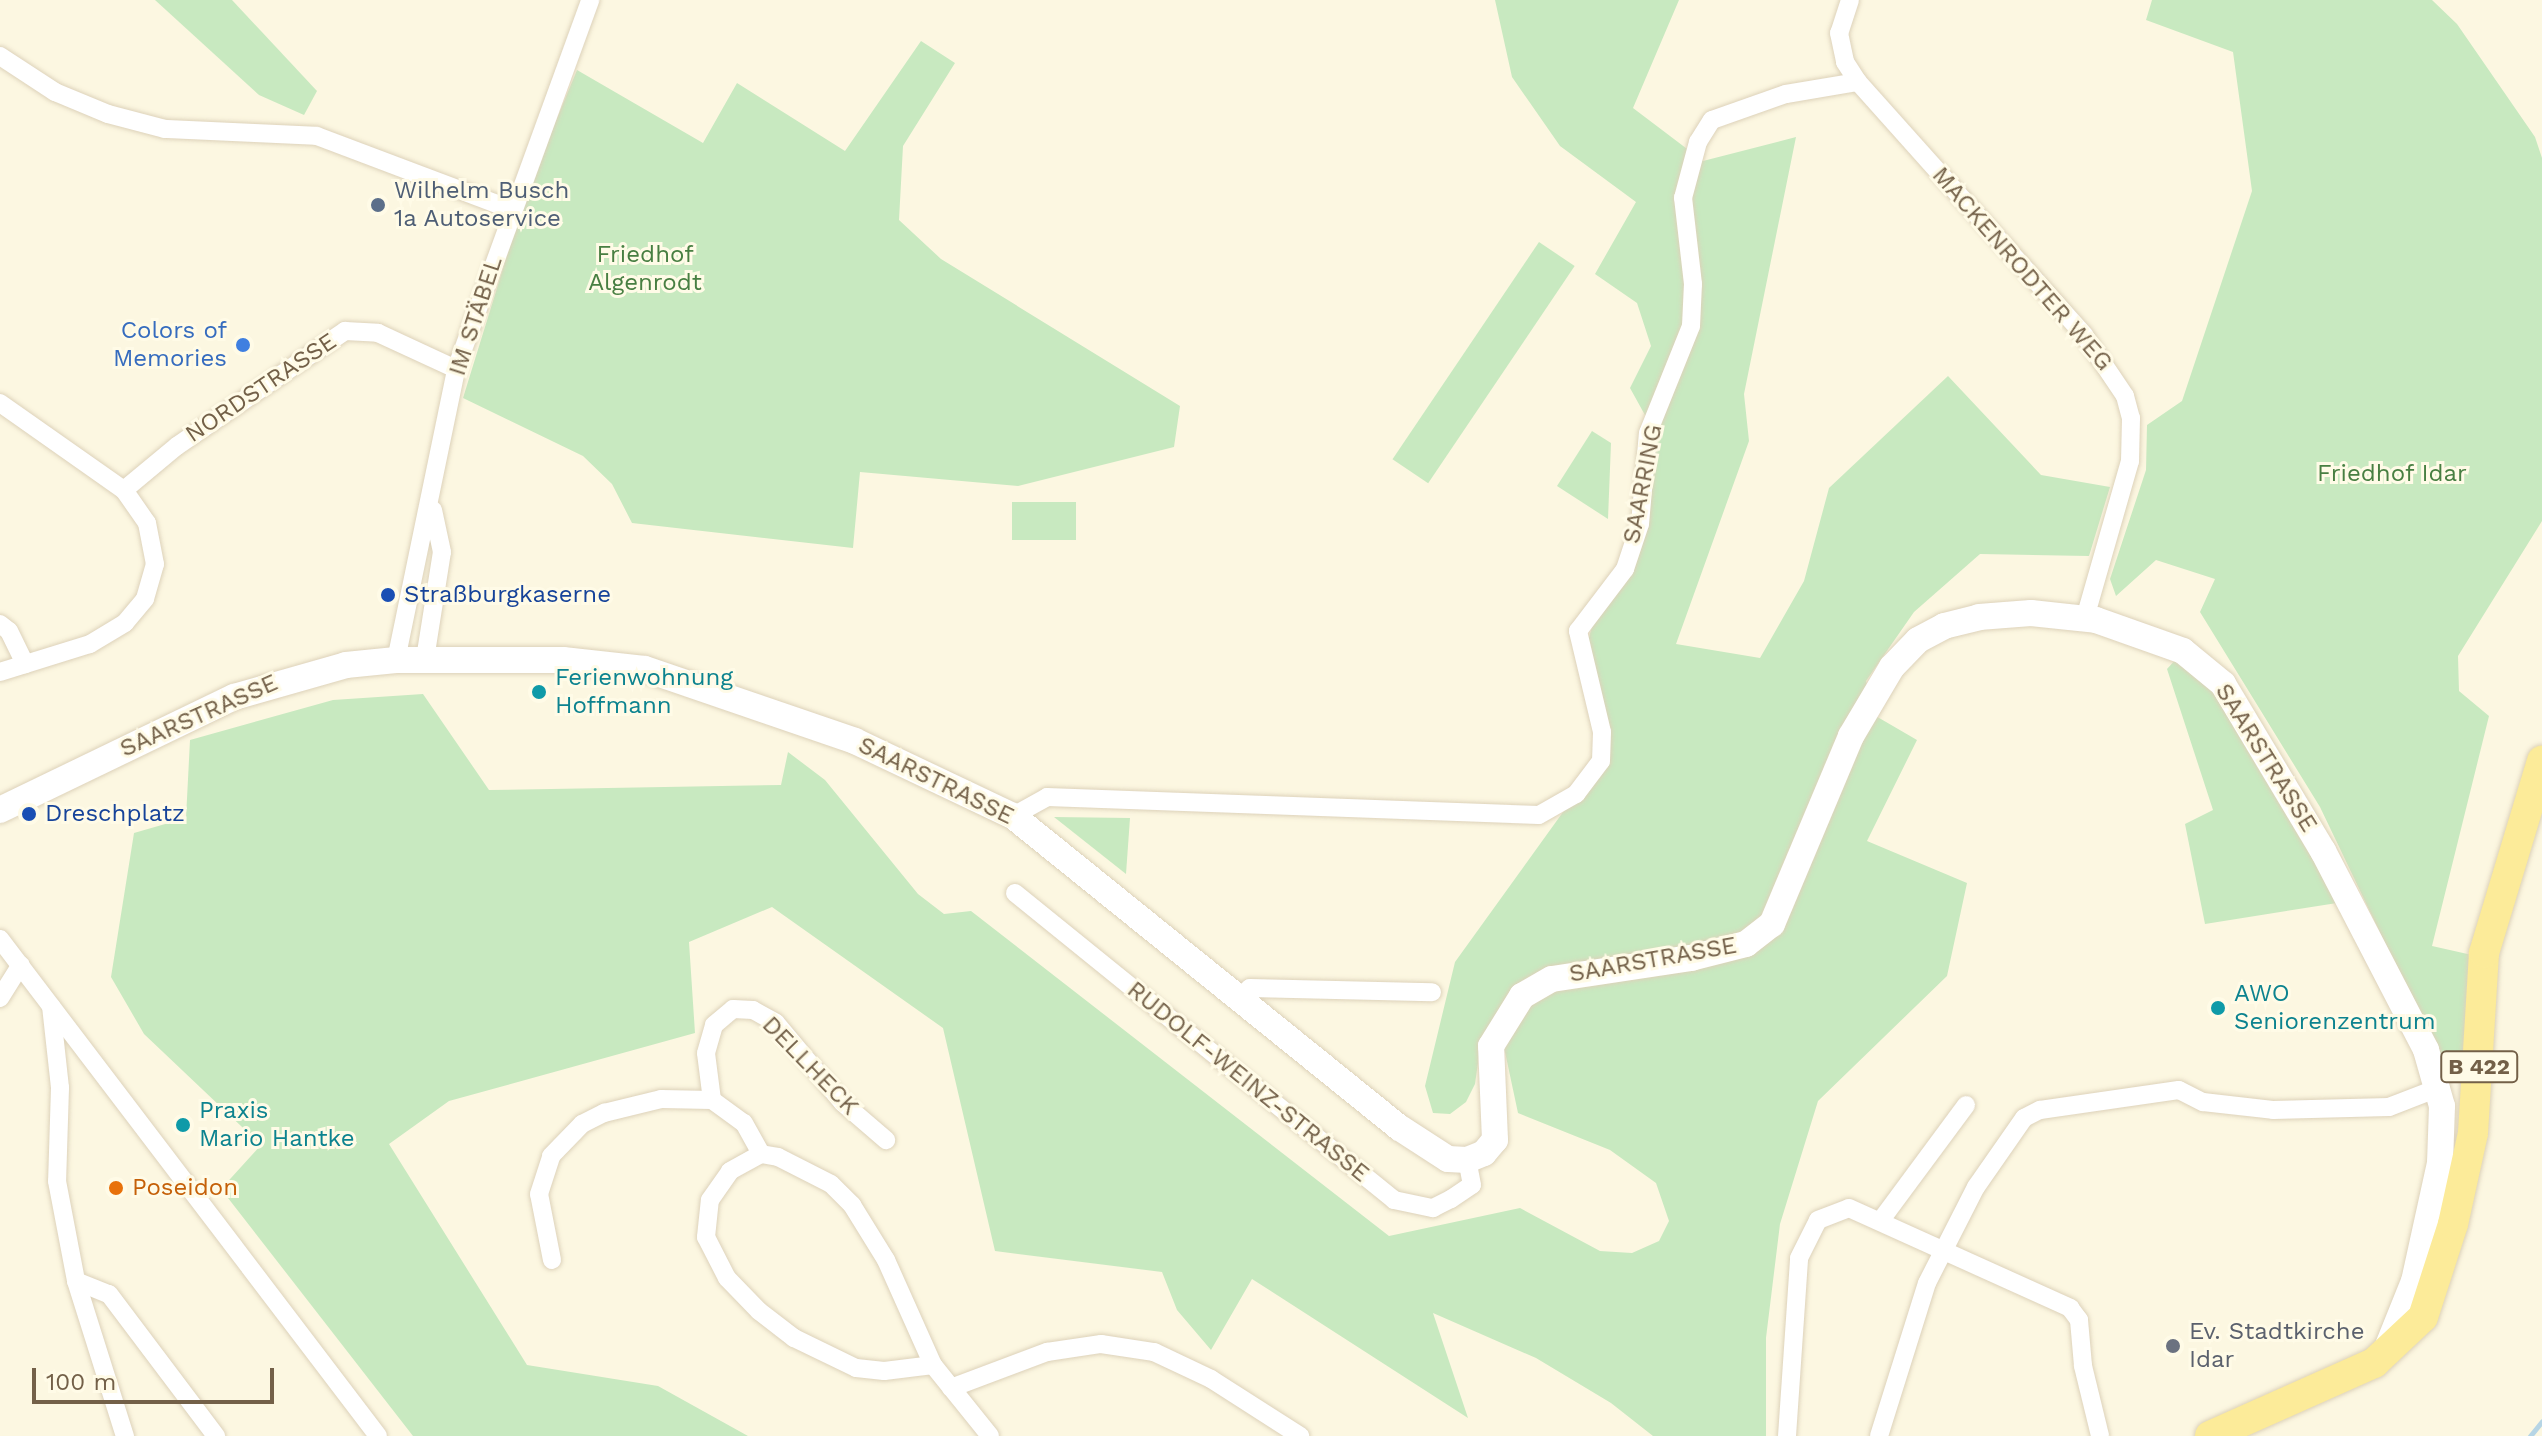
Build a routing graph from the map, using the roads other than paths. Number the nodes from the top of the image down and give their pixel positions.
1 (590, 0) edge
2 (1850, 0) edge
3 (0, 56) edge
4 (1858, 82) junction
5 (510, 209) junction
6 (456, 369) junction
7 (0, 403) edge
8 (124, 490) junction
9 (432, 503) junction
10 (2085, 618) junction
11 (0, 624) edge
12 (425, 659) junction
13 (396, 660) junction
14 (25, 664) junction
15 (0, 672) edge
16 (2542, 761) edge
17 (7, 803) edge
18 (1013, 816) junction
19 (1015, 893) dead end
20 (0, 939) edge
21 (21, 965) junction
22 (1432, 992) dead end
23 (1240, 997) junction
24 (0, 998) edge
25 (50, 1003) junction
26 (2438, 1088) junction
27 (712, 1100) junction
28 (1966, 1105) dead end
29 (886, 1140) dead end
30 (761, 1154) junction
31 (1467, 1160) junction
32 (1881, 1220) junction
33 (1944, 1249) junction
34 (552, 1260) dead end
35 (76, 1281) junction
36 (2382, 1358) junction
37 (933, 1365) junction
38 (951, 1388) junction
39 (125, 1436) edge
40 (216, 1436) edge
41 (378, 1436) edge
42 (990, 1436) edge
43 (1300, 1436) edge
44 (1787, 1436) edge
45 (1879, 1436) edge
46 (2100, 1436) edge
47 (2210, 1436) edge

1 - 5 street, IM STÄBEL
2 - 4 street, MACKENRODTER WEG
3 - 5 street
4 - 10 street, MACKENRODTER WEG
4 - 18 street, SAARRING
5 - 6 street, IM STÄBEL
6 - 8 street, NORDSTRASSE
6 - 9 street, IM STÄBEL
7 - 8 street
8 - 14 street
9 - 12 street, IM STÄBEL
9 - 13 street, IM STÄBEL
10 - 26 street, SAARSTRASSE
10 - 31 street, SAARSTRASSE
11 - 14 street
12 - 13 street, SAARSTRASSE
12 - 18 street, SAARSTRASSE
13 - 17 street, SAARSTRASSE
14 - 15 street
16 - 36 main road, B 422
18 - 23 street, SAARSTRASSE
19 - 31 street, RUDOLF-WEINZ-STRASSE
20 - 21 street
21 - 24 street
21 - 25 street
22 - 23 street
23 - 31 street, SAARSTRASSE
25 - 35 street
25 - 41 street
26 - 33 street
26 - 36 street, SAARSTRASSE
27 - 29 street, DELLHECK
27 - 30 street
27 - 34 street
28 - 32 street
30 - 37 street
30 - 37 street
32 - 33 street
32 - 44 street
33 - 45 street
33 - 46 street
35 - 39 street
35 - 40 street
36 - 47 main road, B 422
37 - 38 street
38 - 42 street
38 - 43 street

